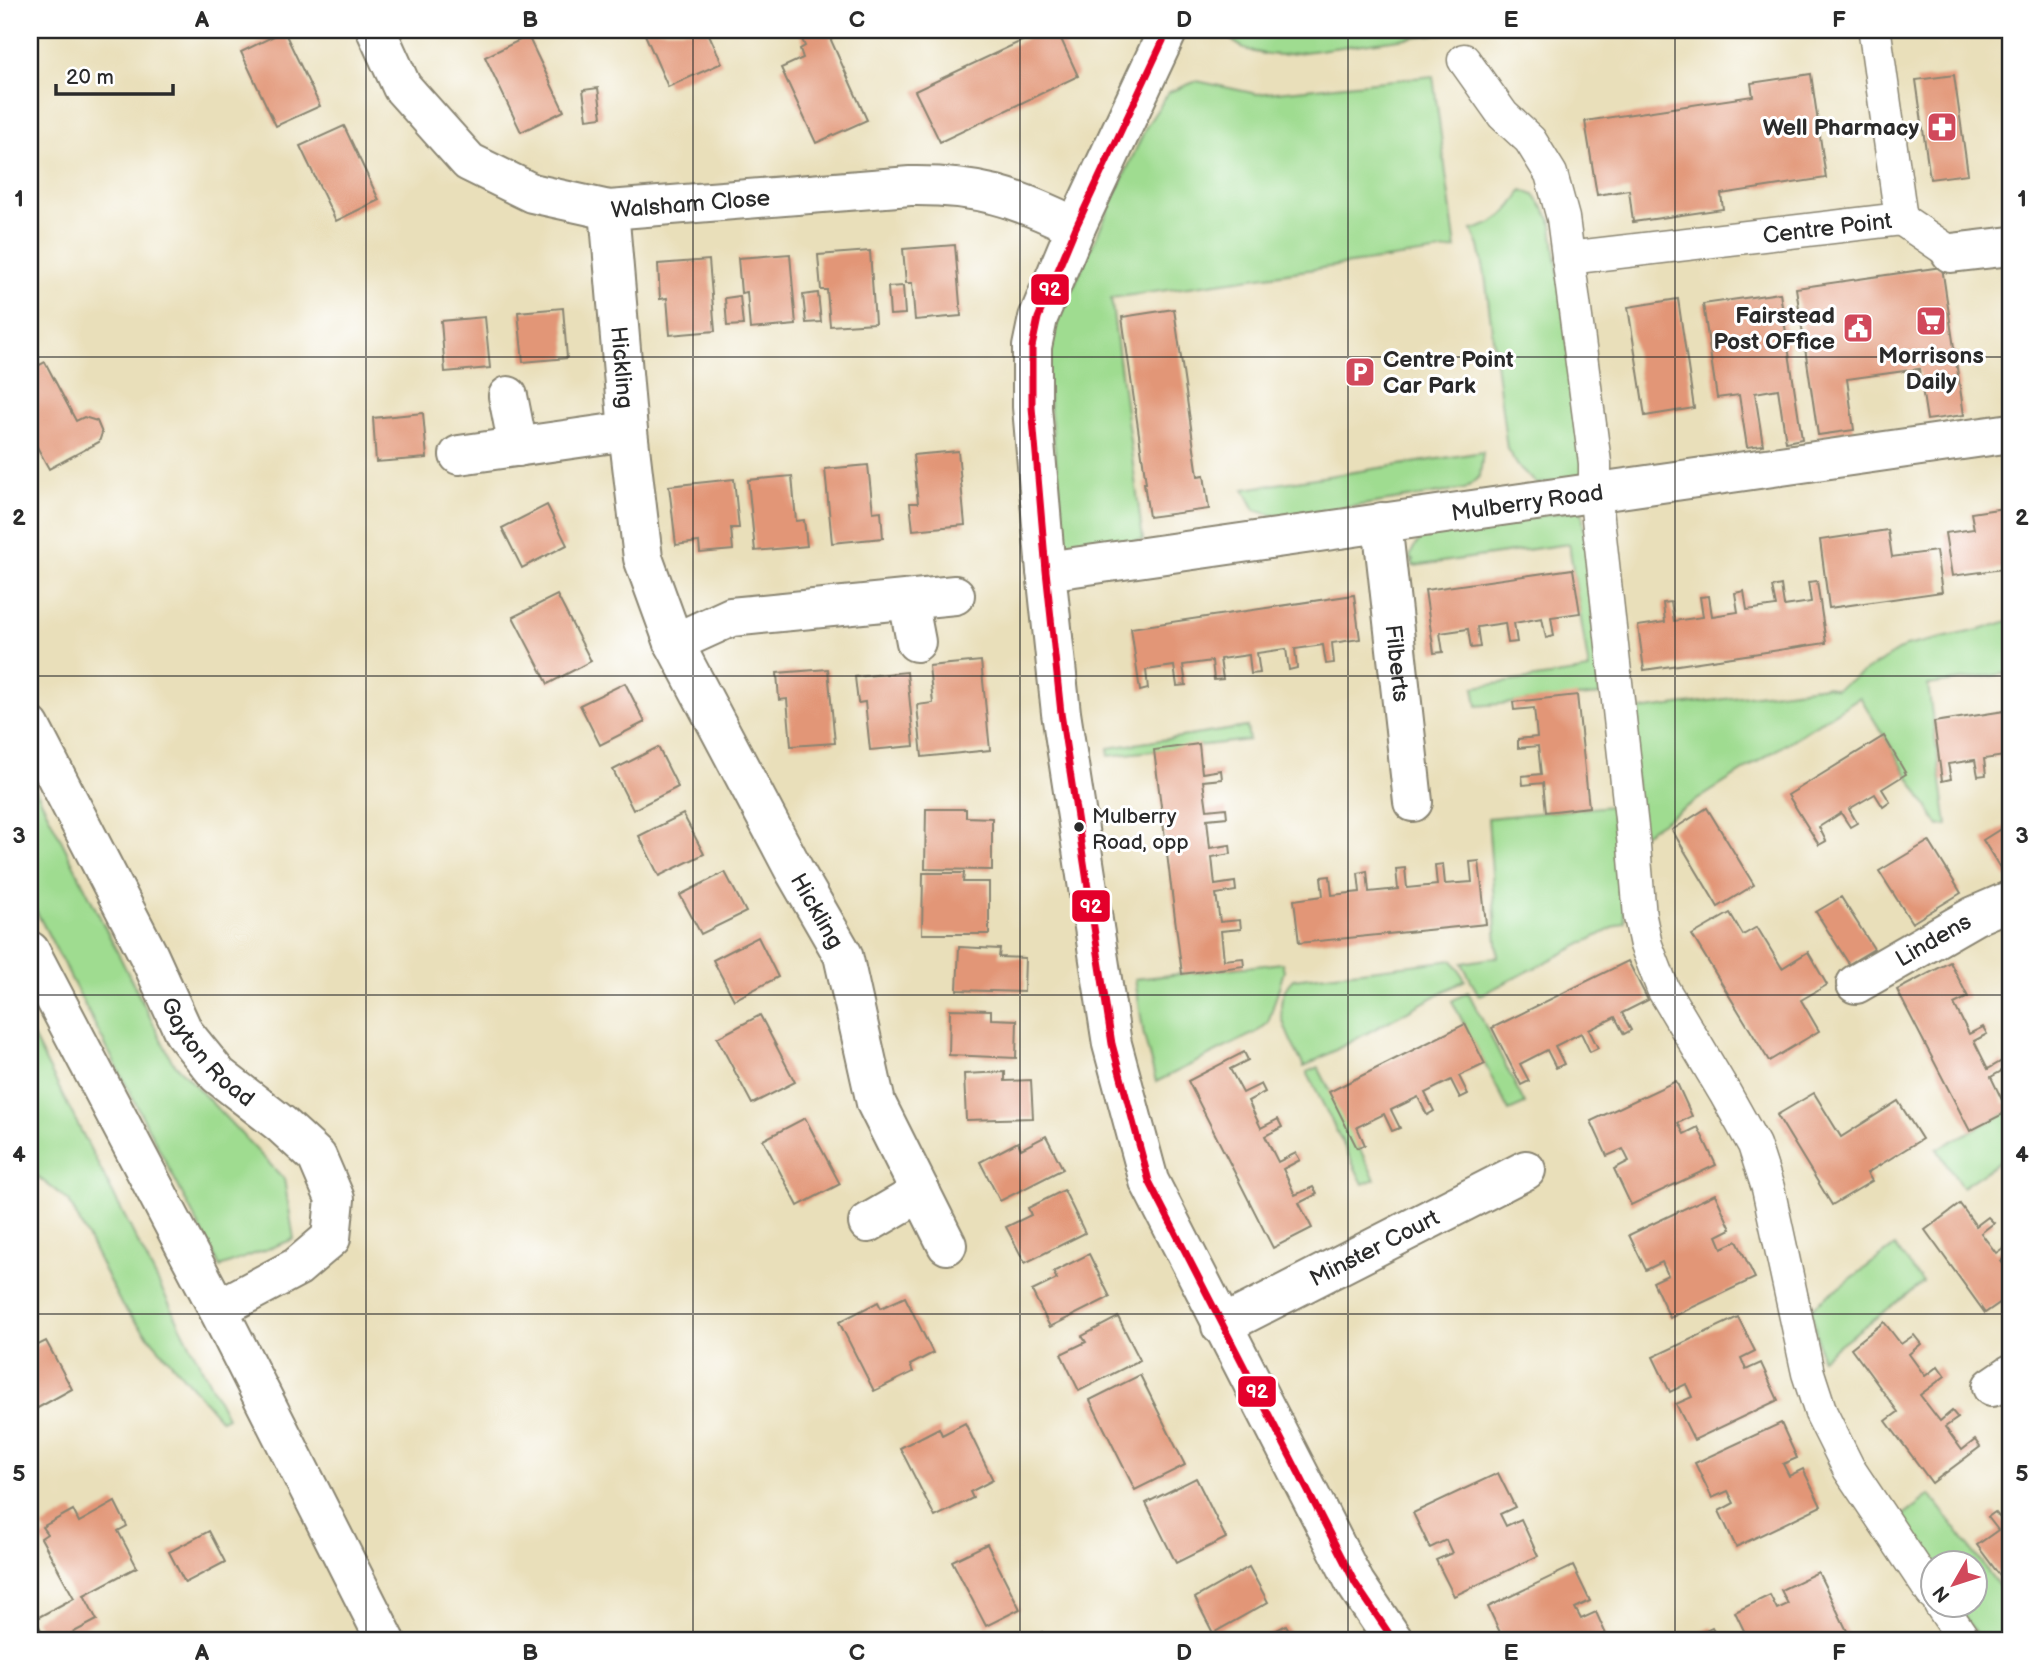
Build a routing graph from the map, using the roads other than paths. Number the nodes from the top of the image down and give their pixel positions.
1 (376, 30) edge
2 (1168, 30) edge
3 (1875, 33) dead end
4 (1464, 60) dead end
5 (609, 209) junction
6 (1901, 219) junction
7 (1076, 227) junction
8 (2011, 246) edge
9 (1951, 253) joint
10 (1568, 258) junction
11 (508, 396) dead end
12 (628, 431) junction
13 (2011, 433) edge
14 (518, 447) junction
15 (459, 455) dead end
16 (1595, 491) junction
17 (1382, 522) junction
18 (1045, 571) junction
19 (955, 595) dead end
20 (908, 600) junction
21 (916, 642) dead end
22 (674, 643) junction
23 (30, 726) edge
24 (1413, 802) dead end
25 (2011, 900) edge
26 (30, 951) edge
27 (1856, 984) dead end
28 (1526, 1170) dead end
29 (921, 1192) junction
30 (868, 1223) dead end
31 (947, 1245) dead end
32 (218, 1309) junction
33 (1221, 1325) junction
34 (1918, 1571) edge
35 (1949, 1618) edge
36 (386, 1641) edge
37 (1394, 1641) edge
38 (1965, 1641) edge

1 - 5 street, Walsham Close
2 - 7 street
3 - 6 street, Centre Point
4 - 10 street
5 - 7 street, Walsham Close
5 - 12 street, Hickling
6 - 9 street
6 - 10 street, Centre Point
7 - 18 street
8 - 9 street
10 - 16 street
11 - 14 street
12 - 14 street
12 - 22 street, Hickling
13 - 16 street, Mulberry Road
14 - 15 street
16 - 17 street, Mulberry Road
16 - 34 street
17 - 18 street, Mulberry Road
17 - 24 street, Filberts
18 - 33 street
19 - 20 street
20 - 21 street
20 - 22 street
22 - 29 street, Hickling
23 - 32 street, Gayton Road
25 - 27 street, Lindens
26 - 32 street
28 - 33 street, Minster Court
29 - 30 street
29 - 31 street, Hickling
32 - 36 street
33 - 37 street
35 - 38 street

